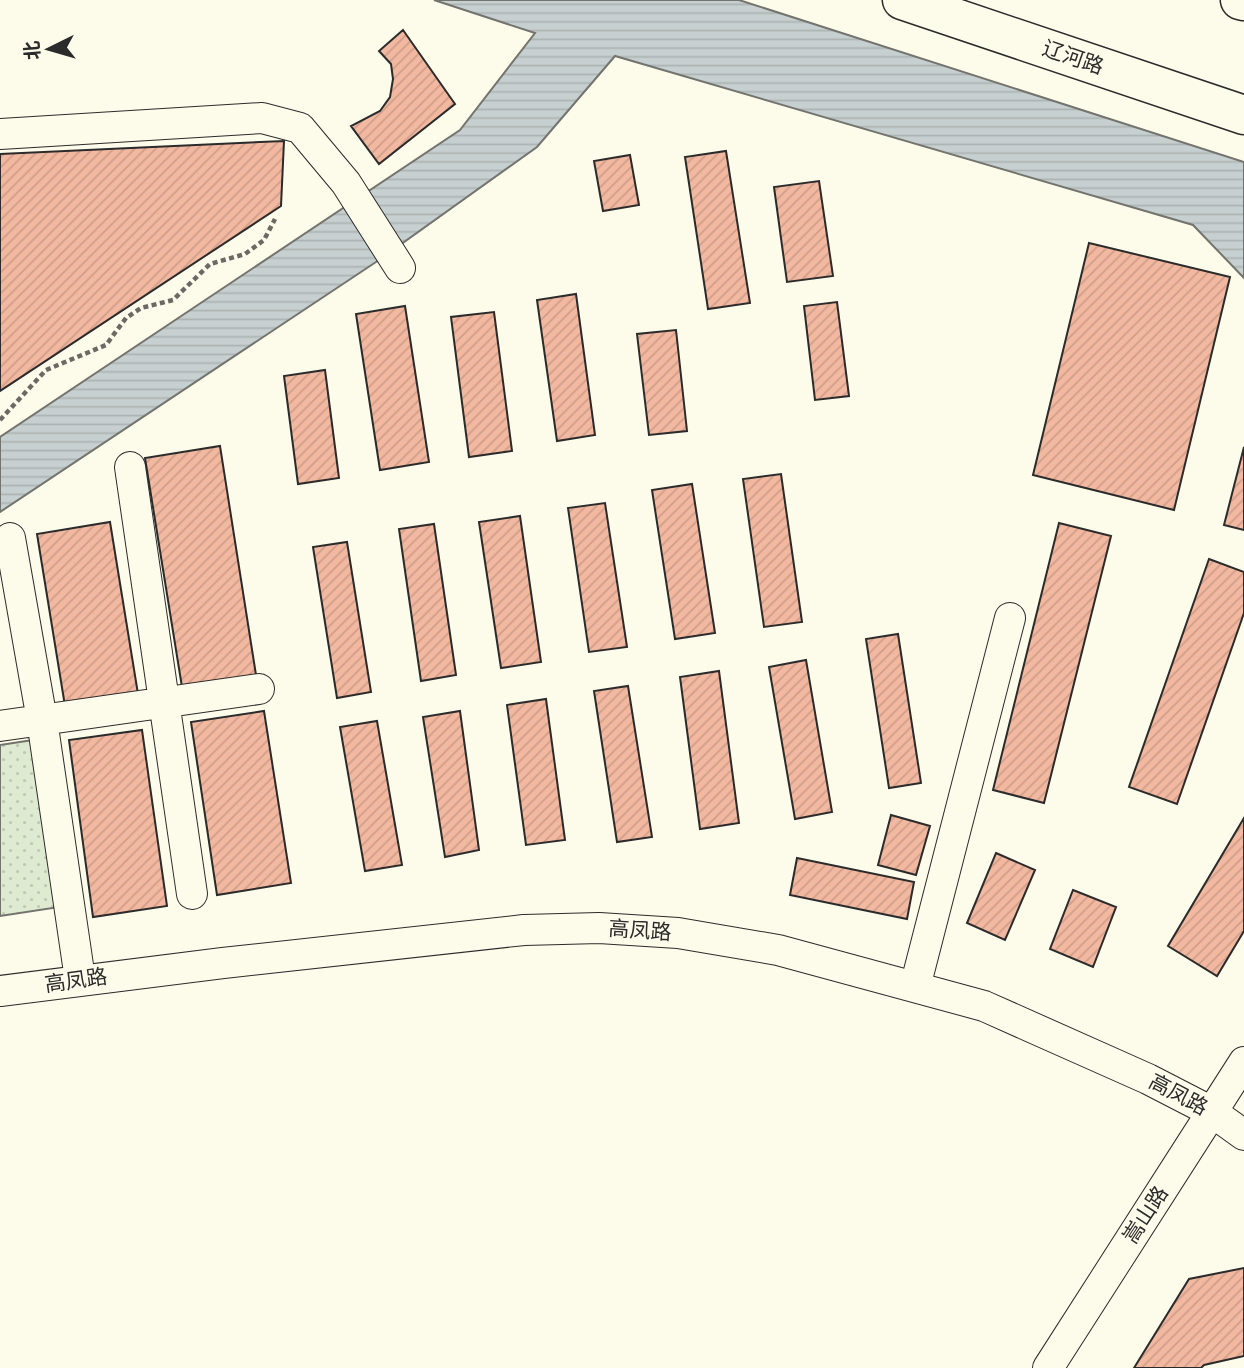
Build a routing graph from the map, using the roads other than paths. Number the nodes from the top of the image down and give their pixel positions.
1 (902, 0) edge
2 (1244, 115) edge
3 (0, 134) edge
4 (400, 268) dead end
5 (130, 467) dead end
6 (10, 537) dead end
7 (1010, 618) dead end
8 (259, 689) dead end
9 (162, 702) junction
10 (42, 720) junction
11 (0, 726) edge
12 (192, 894) dead end
13 (80, 979) junction
14 (915, 986) junction
15 (0, 991) edge
16 (1244, 1062) edge
17 (1212, 1112) junction
18 (1244, 1135) edge
19 (1048, 1368) edge

1 - 2 main road, 辽河路
3 - 4 street
5 - 9 street
6 - 10 street
7 - 14 street
8 - 9 street
9 - 10 street
9 - 12 street
10 - 11 street
10 - 13 street
13 - 14 street, 高凤路
13 - 15 street, 高凤路
14 - 17 street, 高凤路
16 - 17 street, 嵩山路
17 - 18 street, 高凤路
17 - 19 street, 嵩山路

